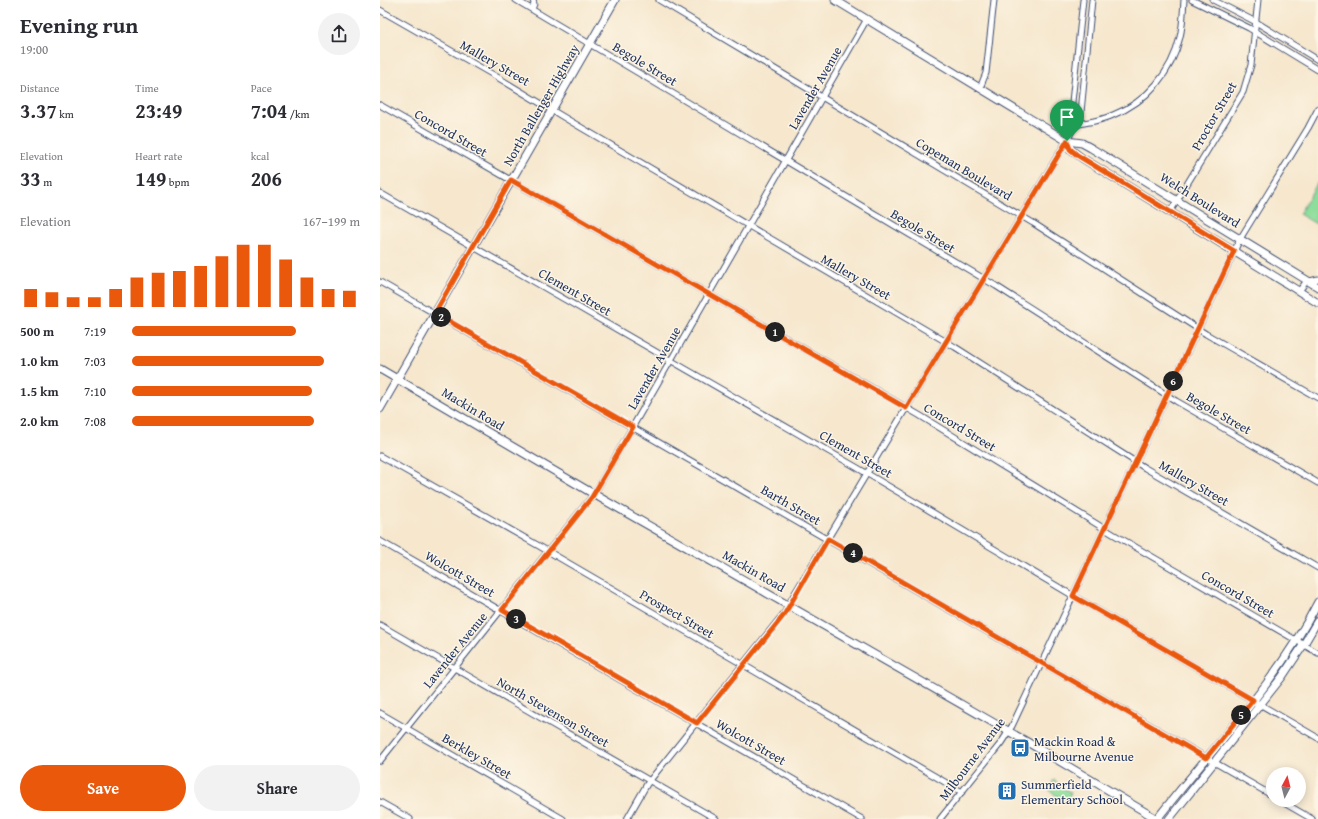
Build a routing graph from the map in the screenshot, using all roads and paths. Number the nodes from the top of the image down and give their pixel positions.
1 (516, 0) edge
2 (533, 0) edge
3 (615, 0) edge
4 (659, 0) edge
5 (835, 0) edge
6 (994, 0) edge
7 (1083, 0) edge
8 (1092, 0) edge
9 (1184, 0) edge
10 (1192, 0) edge
11 (1213, 0) edge
12 (1258, 0) edge
13 (532, 9) junction
14 (380, 10) edge
15 (867, 19) junction
16 (1256, 22) junction
17 (1255, 31) junction
18 (590, 44) junction
19 (1318, 60) edge
20 (1318, 70) edge
21 (980, 88) junction
22 (822, 97) junction
23 (380, 105) edge
24 (1318, 109) edge
25 (552, 110) junction
26 (1074, 125) junction
27 (1067, 141) junction
28 (786, 161) junction
29 (511, 180) junction
30 (380, 194) edge
31 (1178, 200) junction
32 (1170, 212) junction
33 (1021, 216) junction
34 (749, 226) junction
35 (1240, 239) junction
36 (473, 247) junction
37 (1234, 251) junction
38 (984, 279) junction
39 (1318, 279) edge
40 (1308, 281) junction
41 (380, 282) edge
42 (1318, 287) edge
43 (1299, 291) junction
44 (709, 294) junction
45 (1318, 303) edge
46 (435, 313) junction
47 (1198, 328) junction
48 (946, 342) junction
49 (671, 361) junction
50 (380, 369) edge
51 (397, 379) junction
52 (1167, 396) junction
53 (1318, 398) edge
54 (906, 408) junction
55 (380, 409) edge
56 (633, 427) junction
57 (380, 456) edge
58 (1136, 462) junction
59 (867, 473) junction
60 (1318, 483) edge
61 (594, 494) junction
62 (1104, 529) junction
63 (828, 539) junction
64 (380, 541) edge
65 (548, 552) junction
66 (1318, 568) edge
67 (1073, 596) junction
68 (1318, 602) edge
69 (789, 605) junction
70 (502, 610) junction
71 (1318, 620) edge
72 (380, 625) edge
73 (1296, 640) junction
74 (1304, 644) junction
75 (1318, 653) edge
76 (1042, 663) junction
77 (743, 665) junction
78 (455, 668) junction
79 (1253, 700) junction
80 (1260, 704) junction
81 (380, 713) edge
82 (697, 723) junction
83 (406, 728) junction
84 (1009, 732) junction
85 (1318, 738) edge
86 (1206, 758) junction
87 (380, 761) edge
88 (1214, 762) junction
89 (650, 781) junction
90 (962, 792) junction
91 (1266, 792) edge
92 (380, 802) edge
93 (1291, 807) edge
94 (410, 819) edge
95 (564, 819) edge
96 (627, 819) edge
97 (716, 819) edge
98 (862, 819) edge
99 (940, 819) edge
100 (1157, 819) edge
101 (1169, 819) edge
102 (1312, 819) edge

1 - 13 street, Begole Street
2 - 13 street
3 - 18 street, North Ballenger Highway
4 - 22 street, Copeman Boulevard
5 - 15 street, Welch Boulevard
6 - 21 street
7 - 26 street
8 - 26 street
9 - 26 street
10 - 17 street
11 - 16 street
12 - 16 street, Proctor Street
13 - 18 street, Begole Street
14 - 25 street, Mallery Street
15 - 21 street, Welch Boulevard
15 - 22 street, Lavender Avenue
16 - 17 street, Proctor Street
16 - 19 street
17 - 20 street
17 - 31 street, Proctor Street
18 - 25 street, North Ballenger Highway
18 - 28 street, Begole Street
21 - 27 street, Welch Boulevard
22 - 28 street, Lavender Avenue
22 - 33 street, Copeman Boulevard
23 - 29 street, Concord Street
24 - 35 street, Milbourne Avenue
25 - 29 street, North Ballenger Highway
25 - 34 street, Mallery Street
26 - 27 street
27 - 31 street, Welch Boulevard
27 - 32 street, Welch Boulevard
27 - 33 street
28 - 34 street, Lavender Avenue
28 - 38 street, Begole Street
29 - 36 street, North Ballenger Highway
29 - 44 street, Concord Street
30 - 36 street, Clement Street
31 - 32 street, Proctor Street
31 - 35 street, Welch Boulevard
32 - 37 street, Welch Boulevard
33 - 38 street
33 - 47 street, Copeman Boulevard
34 - 44 street, Lavender Avenue
34 - 48 street, Mallery Street
35 - 37 street, Milbourne Avenue
35 - 40 street, Welch Boulevard
36 - 46 street, North Ballenger Highway
36 - 49 street, Clement Street
37 - 43 street, Welch Boulevard
37 - 47 street, Milbourne Avenue
38 - 48 street
38 - 52 street, Begole Street
39 - 40 street
40 - 42 street, Welch Boulevard
40 - 43 street
41 - 46 street, Barth Street
43 - 45 street, Welch Boulevard
44 - 49 street, Lavender Avenue
44 - 54 street, Concord Street
46 - 51 street, North Ballenger Highway
46 - 56 street, Barth Street
47 - 52 street, Milbourne Avenue
47 - 53 street, Copeman Boulevard
48 - 54 street
48 - 58 street, Mallery Street
49 - 56 street, Lavender Avenue
49 - 59 street, Clement Street
50 - 51 street, Mackin Road
51 - 55 street, North Ballenger Highway
51 - 61 street, Mackin Road
52 - 58 street, Milbourne Avenue
52 - 60 street, Begole Street
54 - 59 street
54 - 62 street, Concord Street
56 - 61 street, Lavender Avenue
56 - 63 street, Barth Street
57 - 65 street, Prospect Street
58 - 62 street, Milbourne Avenue
58 - 66 street, Mallery Street
59 - 63 street
59 - 67 street, Clement Street
61 - 65 street, Lavender Avenue
61 - 69 street, Mackin Road
62 - 67 street, Milbourne Avenue
62 - 73 street, Concord Street
63 - 69 street
63 - 76 street, Barth Street
64 - 70 street, Wolcott Street
65 - 70 street, Lavender Avenue
65 - 77 street, Prospect Street
67 - 76 street, Milbourne Avenue
67 - 79 street, Clement Street
68 - 73 street
69 - 77 street
69 - 84 street, Mackin Road
70 - 78 street, Lavender Avenue
70 - 82 street, Wolcott Street
71 - 74 street
72 - 78 street, North Stevenson Street
73 - 74 street, Concord Street
73 - 79 street
74 - 75 street, Concord Street
74 - 80 street
76 - 84 street, Milbourne Avenue
76 - 86 street, Barth Street
77 - 82 street
77 - 90 street, Prospect Street
78 - 83 street, Lavender Avenue
78 - 89 street, North Stevenson Street
79 - 80 street, Clement Street
79 - 86 street
80 - 85 street, Clement Street
80 - 88 street
81 - 83 street, Berkley Street
82 - 89 street
82 - 98 street, Wolcott Street
83 - 87 street, Lavender Avenue
83 - 95 street, Berkley Street
84 - 90 street, Milbourne Avenue
84 - 100 street, Mackin Road
86 - 88 street, Barth Street
86 - 100 street
88 - 91 street, Barth Street
88 - 101 street
89 - 96 street
89 - 97 street, North Stevenson Street
90 - 99 street, Milbourne Avenue
92 - 94 street
93 - 102 street

